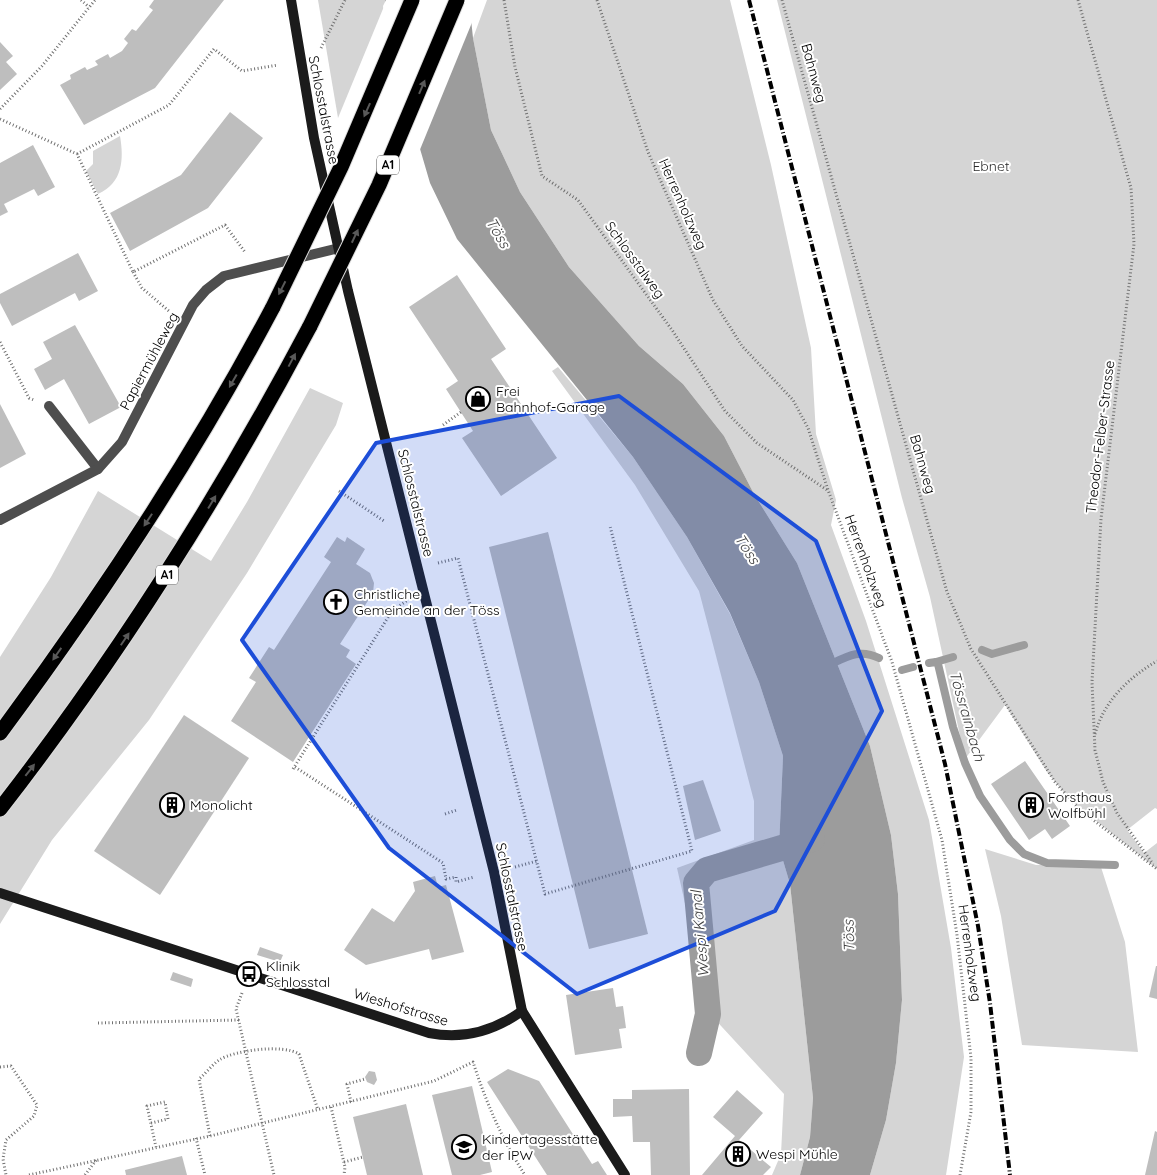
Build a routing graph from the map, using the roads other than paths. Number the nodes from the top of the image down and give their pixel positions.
1 (291, 0) edge
2 (412, 0) edge
3 (456, 0) edge
4 (339, 248) junction
5 (49, 406) road end
6 (98, 469) junction
7 (0, 520) edge
8 (0, 733) edge
9 (0, 809) edge
10 (0, 893) edge
11 (522, 1011) junction
12 (625, 1175) edge

1 - 4 main road, Schlosstalstrasse
2 -> 8 highway, bridge
9 -> 3 highway, A1, bridge
4 - 6 street, Papiermühleweg
4 - 11 main road, Schlosstalstrasse
5 - 6 street
6 - 7 street, Papiermühleweg
10 - 11 main road, Wieshofstrasse
11 - 12 main road

